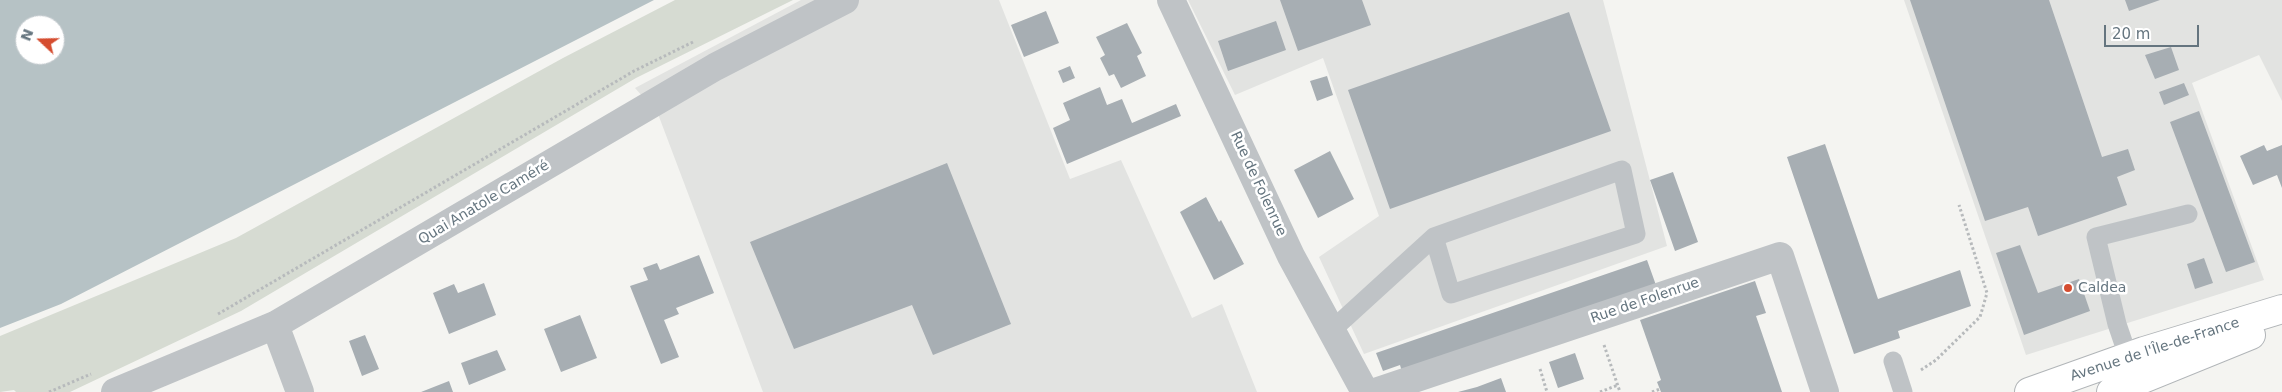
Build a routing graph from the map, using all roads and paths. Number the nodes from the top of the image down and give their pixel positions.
1 (845, 0) edge
2 (1171, 0) edge
3 (702, 38) dead end
4 (1959, 204) dead end
5 (2188, 214) dead end
6 (1434, 236) junction
7 (2282, 309) edge
8 (209, 318) dead end
9 (1595, 318) junction
10 (2282, 322) edge
11 (274, 324) junction
12 (1332, 330) junction
13 (2128, 356) junction
14 (1892, 361) dead end
15 (100, 370) dead end
16 (2137, 383) junction
17 (1618, 385) junction
18 (1902, 388) edge
19 (1660, 389) dead end
20 (49, 392) edge
21 (115, 392) edge
22 (300, 392) edge
23 (1365, 392) edge
24 (1375, 392) edge
25 (1600, 392) edge
26 (1620, 392) edge
27 (1652, 392) edge
28 (1825, 392) edge
29 (2029, 392) edge
30 (2111, 392) edge

1 - 11 street, Quai Anatole Caméré
2 - 12 street, Rue de Folenrue
3 - 8 path
4 - 18 path
5 - 13 lane
6 - 6 lane
6 - 12 lane
7 - 13 main road, Avenue de l'Île-de-France
9 - 17 path
9 - 24 street, Rue de Folenrue
9 - 28 street, Rue de Folenrue
10 - 16 main road, Avenue de l'Île-de-France
11 - 21 street, Quai Anatole Caméré
11 - 22 street
12 - 23 street, Rue de Folenrue
13 - 16 lane
13 - 29 main road, Avenue de l'Île-de-France
14 - 18 lane
15 - 20 path
16 - 30 main road, Avenue de l'Île-de-France
17 - 25 path
17 - 26 path
19 - 27 path

